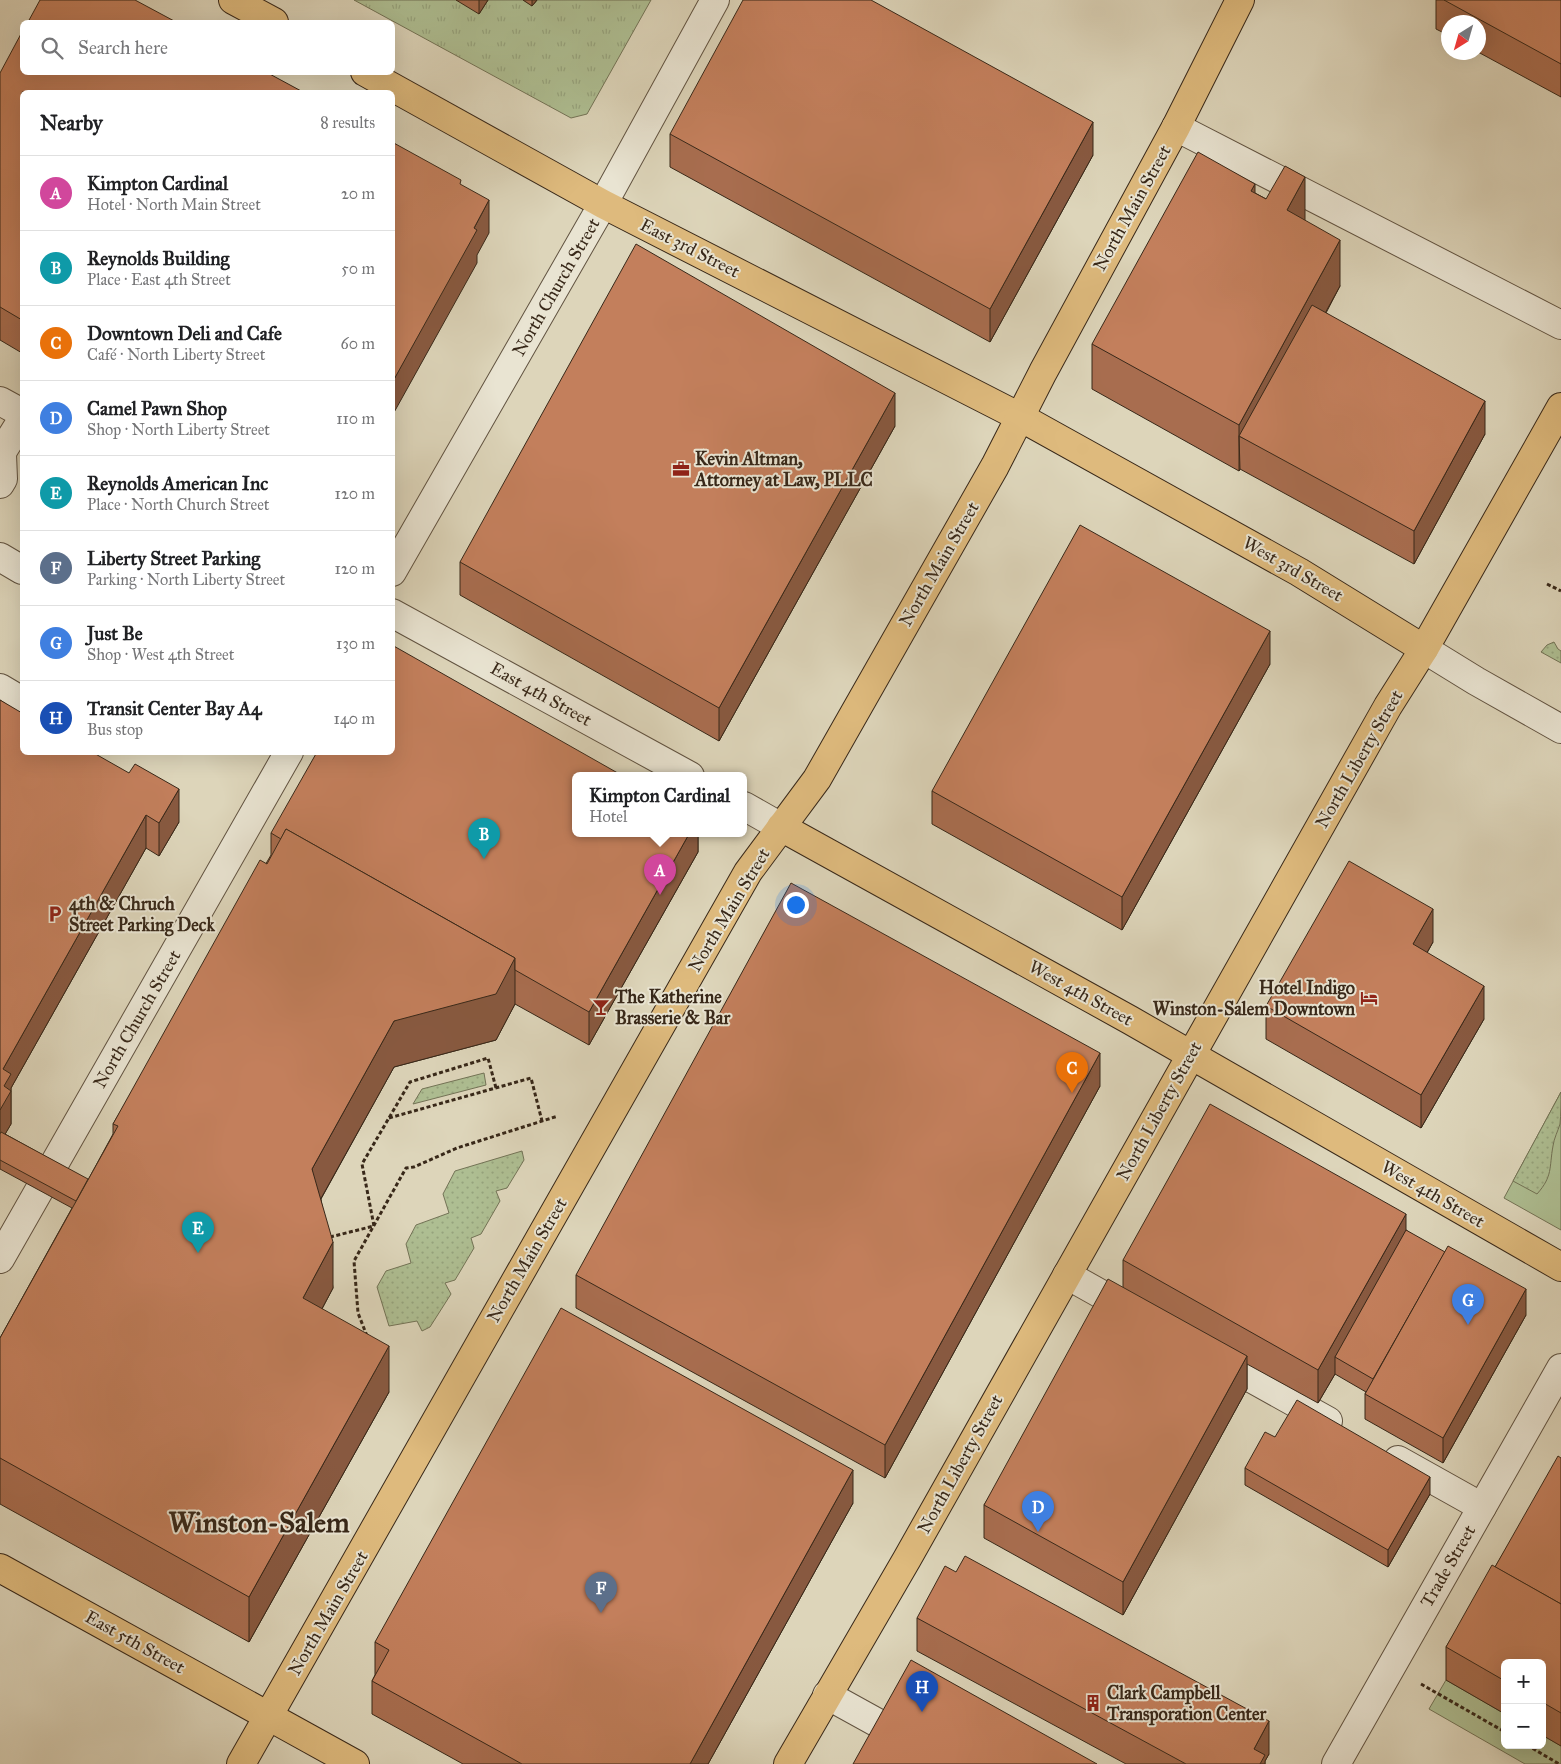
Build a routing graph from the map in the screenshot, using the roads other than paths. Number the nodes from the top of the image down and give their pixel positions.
1 (233, 0) edge
2 (715, 0) edge
3 (1240, 0) edge
4 (270, 20) edge
5 (370, 75) edge
6 (1176, 127) junction
7 (603, 204) junction
8 (1561, 325) edge
9 (0, 402) edge
10 (1561, 407) edge
11 (20, 413) edge
12 (1020, 417) junction
13 (20, 423) edge
14 (1, 454) edge
15 (0, 484) edge
16 (0, 557) edge
17 (395, 567) edge
18 (20, 569) edge
19 (395, 615) edge
20 (1424, 649) junction
21 (0, 688) edge
22 (20, 700) edge
23 (1561, 729) edge
24 (287, 755) edge
25 (683, 772) edge
26 (747, 808) edge
27 (781, 827) junction
28 (1191, 1055) junction
29 (0, 1259) edge
30 (1561, 1267) edge
31 (1067, 1275) junction
32 (1153, 1323) edge
33 (1196, 1348) edge
34 (1561, 1368) edge
35 (1353, 1435) edge
36 (1379, 1450) edge
37 (1482, 1507) junction
38 (0, 1568) edge
39 (827, 1695) junction
40 (269, 1716) junction
41 (241, 1764) edge
42 (355, 1764) edge
43 (788, 1764) edge
44 (952, 1764) edge
45 (1336, 1764) edge

1 - 4 main road
2 - 7 street, North Church Street
3 - 6 main road, North Main Street
5 - 7 main road, East 3rd Street
6 - 8 street
6 - 12 main road, North Main Street
7 - 12 main road, East 3rd Street
7 - 17 street, North Church Street
9 - 11 street
10 - 20 main road, North Liberty Street
12 - 20 main road, West 3rd Street
12 - 27 main road, North Main Street
13 - 14 street
14 - 15 street
16 - 18 street
19 - 25 street, East 4th Street
20 - 23 street, West 3rd Street
20 - 28 main road, North Liberty Street
21 - 22 street
24 - 29 street, North Church Street
26 - 27 street
27 - 28 main road, West 4th Street
27 - 40 main road, North Main Street
28 - 30 main road, West 4th Street
28 - 31 main road, North Liberty Street
31 - 32 street
31 - 39 main road, North Liberty Street
33 - 35 street
34 - 37 street, Trade Street
36 - 37 street
37 - 45 street, Trade Street
38 - 40 main road, East 5th Street
39 - 43 main road, North Liberty Street
39 - 44 street
40 - 41 main road, North Main Street
40 - 42 main road, East 5th Street

